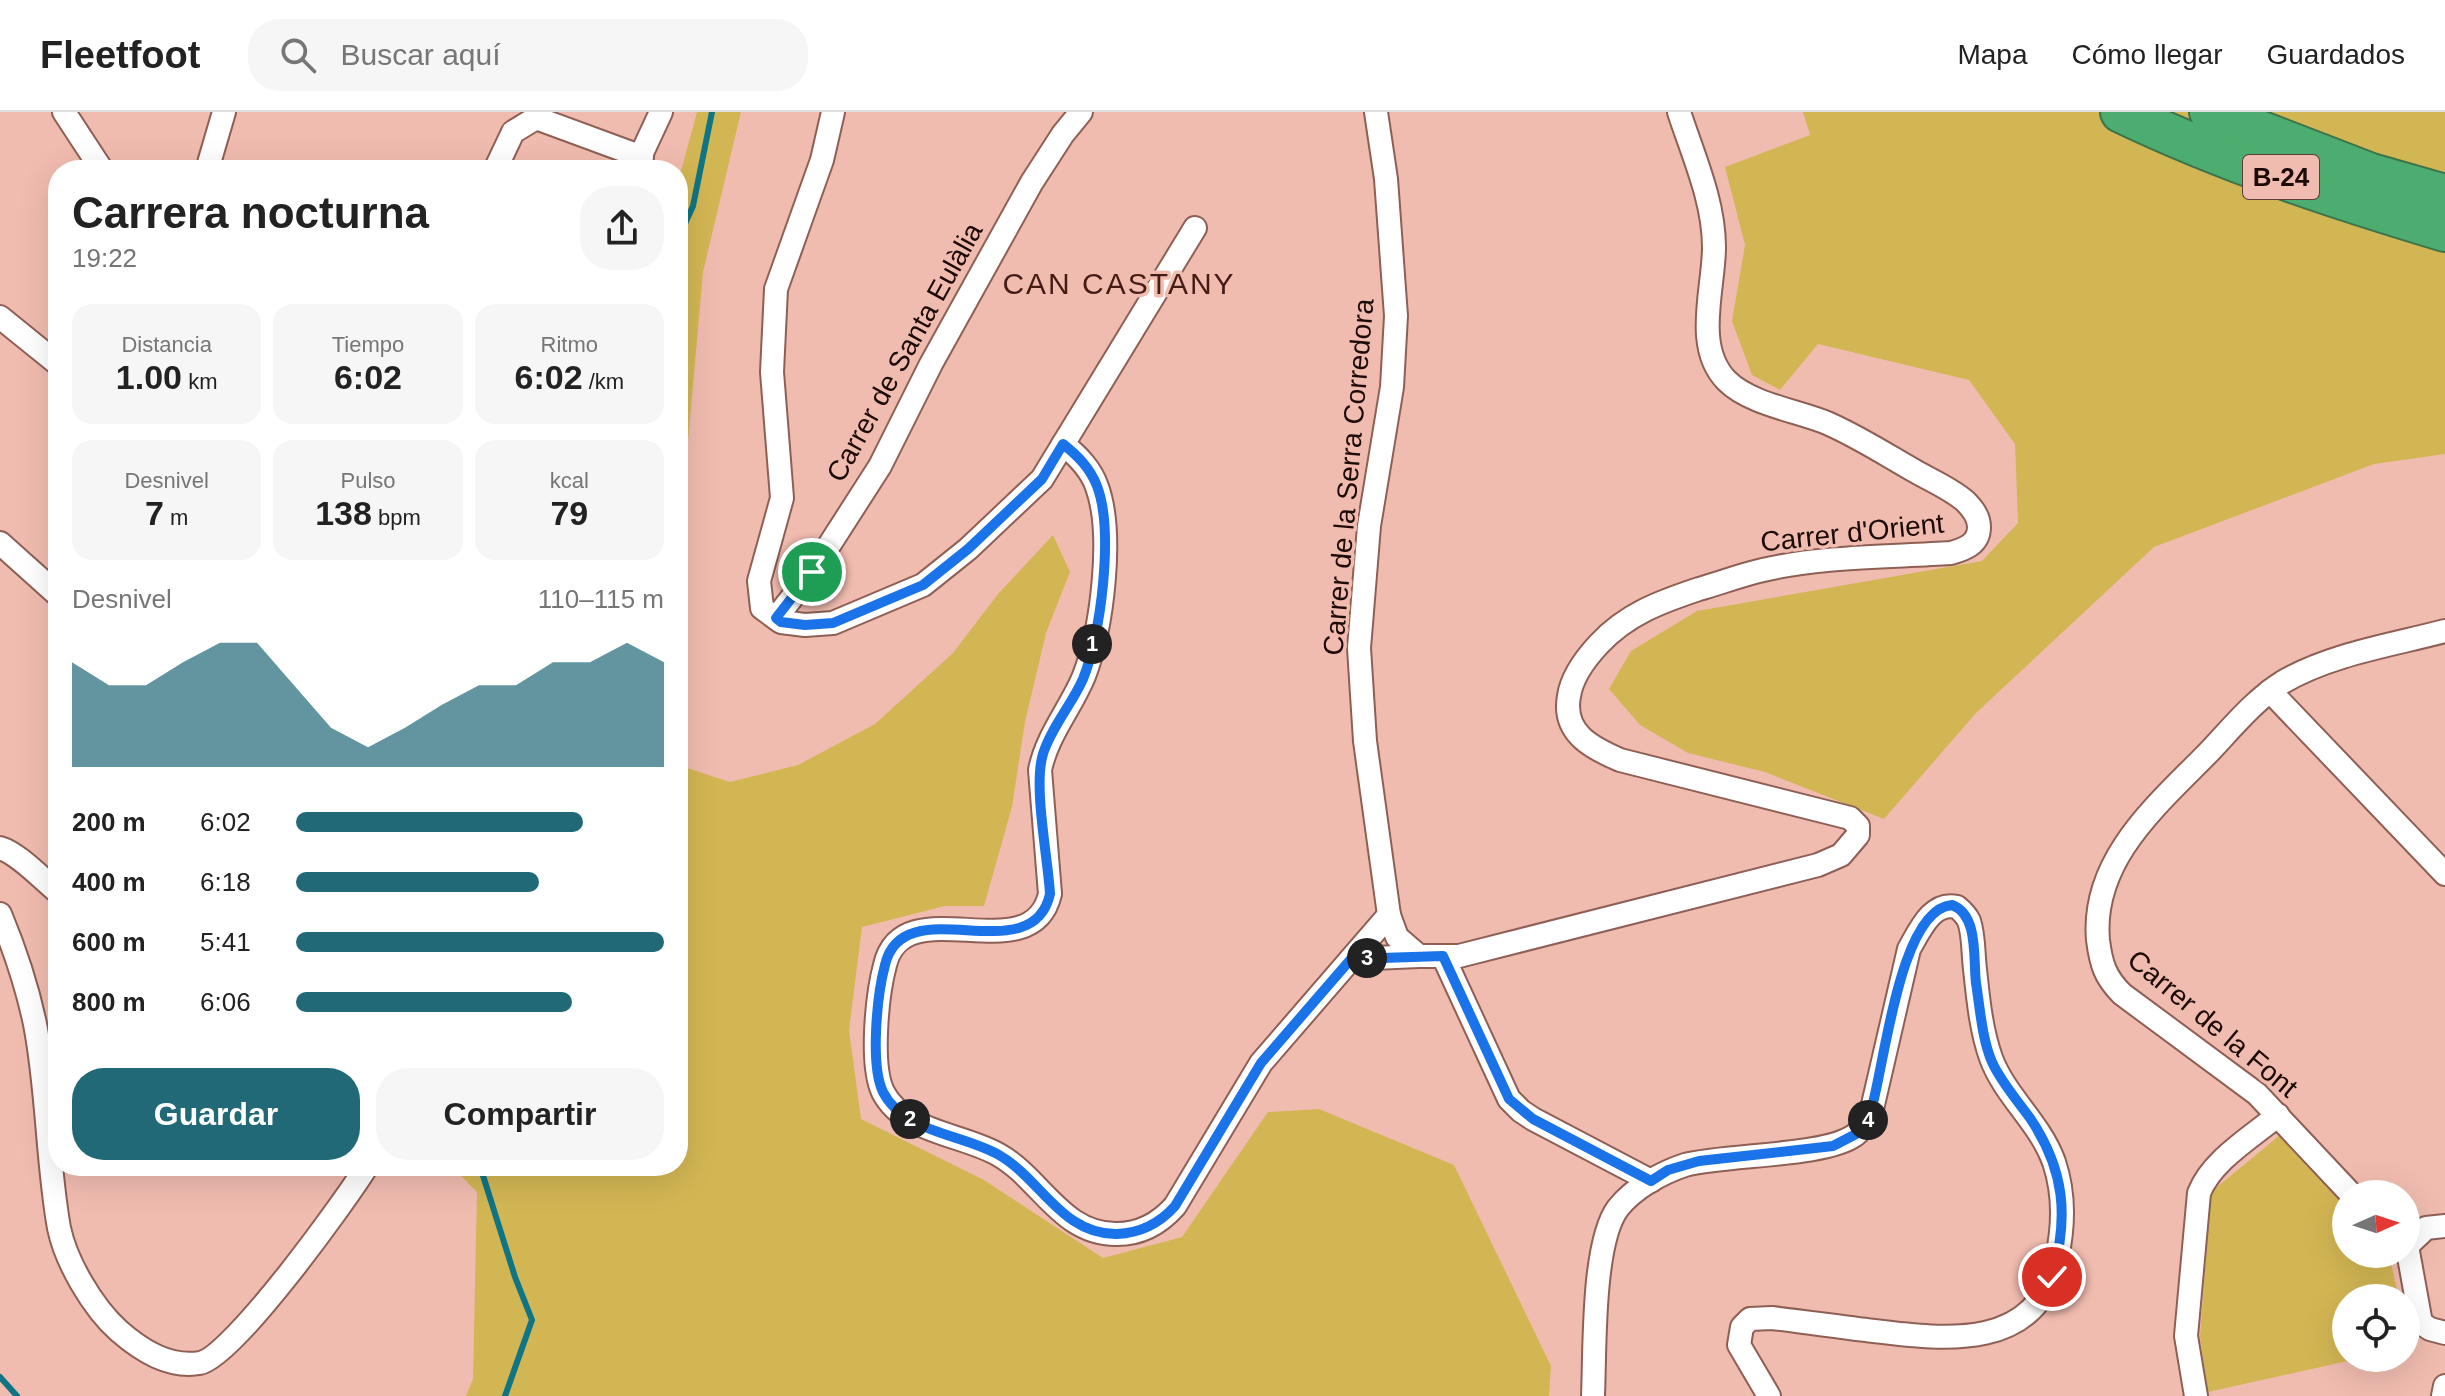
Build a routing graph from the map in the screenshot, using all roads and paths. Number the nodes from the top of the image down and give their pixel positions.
1 (64, 112) edge
2 (224, 112) edge
3 (661, 112) edge
4 (833, 112) edge
5 (1057, 112) edge
6 (1081, 112) edge
7 (1376, 112) edge
8 (1679, 112) edge
9 (2121, 112) edge
10 (2210, 112) edge
11 (1063, 134) junction
12 (95, 160) edge
13 (210, 160) edge
14 (500, 160) edge
15 (631, 160) edge
16 (639, 160) edge
17 (2445, 195) edge
18 (1195, 228) dead end
19 (2445, 231) edge
20 (0, 317) edge
21 (48, 356) edge
22 (1063, 444) junction
23 (0, 543) edge
24 (48, 588) edge
25 (776, 618) junction
26 (2445, 631) edge
27 (2270, 691) junction
28 (0, 848) edge
29 (2445, 874) edge
30 (48, 884) edge
31 (0, 914) edge
32 (1389, 915) junction
33 (1419, 956) junction
34 (1443, 956) junction
35 (1351, 959) junction
36 (2278, 1115) junction
37 (48, 1133) edge
38 (53, 1176) edge
39 (360, 1176) edge
40 (2338, 1180) edge
41 (1651, 1181) junction
42 (2445, 1226) edge
43 (2420, 1233) edge
44 (2410, 1268) edge
45 (2445, 1333) edge
46 (2445, 1386) edge
47 (1593, 1396) edge
48 (1769, 1396) edge
49 (2196, 1396) edge
50 (2443, 1396) edge

1 - 12 street
2 - 13 street
3 - 16 street
4 - 25 street
5 - 11 street
6 - 11 street, Carrer de Santa Eulàlia
7 - 32 street, Carrer de la Serra Corredora
8 - 34 street, Carrer d'Orient
9 - 19 highway, B-24
10 - 17 highway, B-24
11 - 25 street, Carrer de Santa Eulàlia
14 - 15 street
18 - 22 street
20 - 21 street
22 - 25 street
22 - 35 street
23 - 24 street
26 - 27 street, Carrer de la Font
27 - 29 street
27 - 36 street, Carrer de la Font
28 - 30 street
31 - 37 street
32 - 33 street
32 - 35 street
33 - 34 street, Carrer d'Orient
33 - 35 street, Carrer d'Orient
34 - 41 street
36 - 40 street, Carrer de la Font
36 - 49 street
38 - 39 street
41 - 47 street
41 - 48 street
42 - 43 street
44 - 45 street
46 - 50 street

